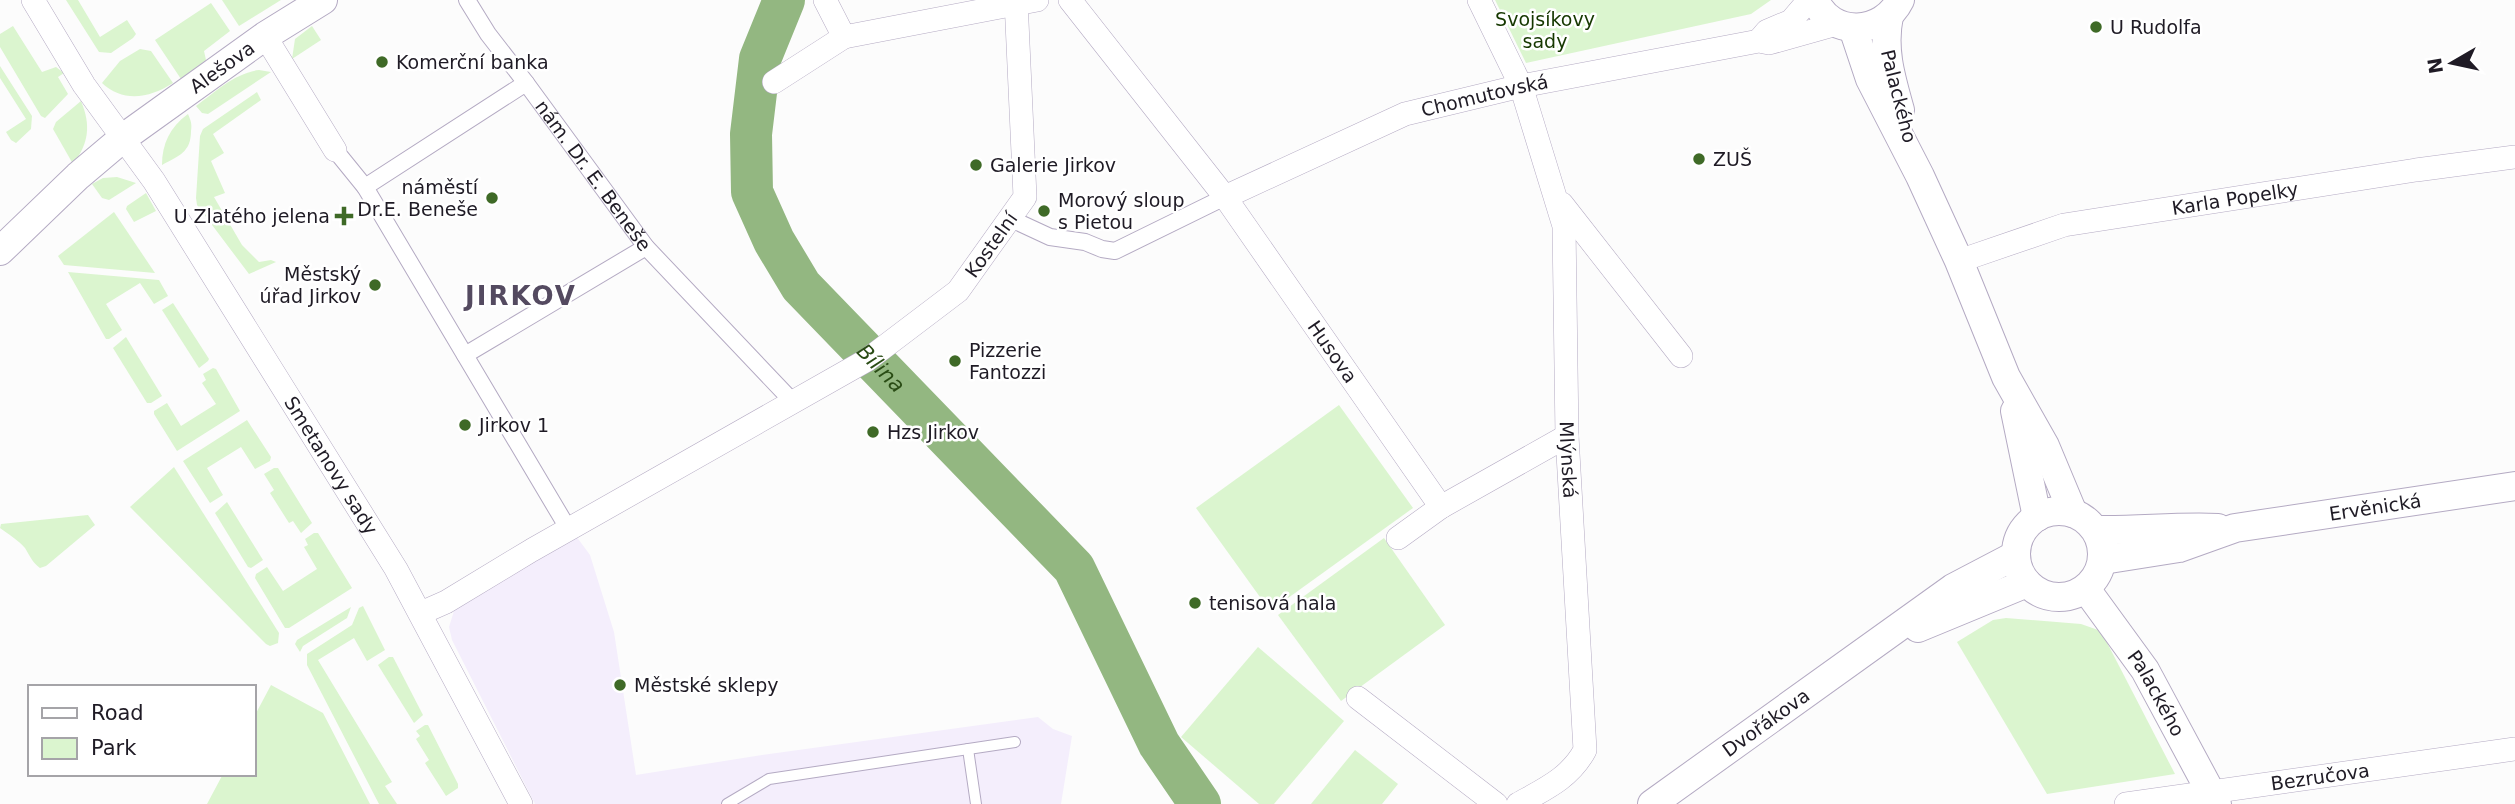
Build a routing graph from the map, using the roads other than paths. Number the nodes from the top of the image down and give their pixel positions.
1 (33, 0) edge
2 (323, 0) edge
3 (467, 0) edge
4 (825, 0) edge
5 (1070, 0) edge
6 (1479, 0) edge
7 (1809, 0) edge
8 (1815, 0) edge
9 (1023, 2) edge
10 (1895, 8) edge
11 (1845, 26) junction
12 (265, 36) junction
13 (844, 37) junction
14 (1759, 41) junction
15 (774, 82) dead end
16 (526, 83) junction
17 (1521, 86) junction
18 (123, 138) junction
19 (335, 150) joint
20 (2515, 157) edge
21 (1920, 176) junction
22 (365, 187) junction
23 (1226, 197) junction
24 (1556, 197) junction
25 (1009, 218) junction
26 (646, 247) junction
27 (0, 251) edge
28 (1959, 261) junction
29 (465, 355) junction
30 (1681, 356) dead end
31 (2006, 377) junction
32 (794, 403) junction
33 (1567, 436) junction
34 (2515, 486) edge
35 (1441, 507) junction
36 (2073, 513) junction
37 (2037, 517) junction
38 (2235, 528) junction
39 (569, 530) junction
40 (2095, 530) junction
41 (1398, 538) dead end
42 (2016, 555) junction
43 (2103, 560) junction
44 (2026, 583) junction
45 (2086, 589) junction
46 (421, 612) junction
47 (1879, 643) junction
48 (1359, 698) dead end
49 (1015, 742) dead end
50 (968, 749) junction
51 (2515, 749) edge
52 (2214, 797) edge
53 (521, 804) edge
54 (727, 804) edge
55 (976, 804) edge
56 (1496, 804) edge
57 (1518, 804) edge
58 (1652, 804) edge
59 (2126, 804) edge

1 - 18 street, Smetanovy sady
2 - 12 street, Alešova
3 - 16 street, nám. Dr. E. Beneše
4 - 13 street
5 - 23 street
6 - 17 street, Mlýnská
7 - 14 street, Chomutovská
8 - 11 street
9 - 13 street
9 - 25 street, Kostelní
10 - 11 street, Chomutovská
10 - 21 street, Palackého
11 - 14 street, Chomutovská
11 - 21 street, Palackého
12 - 18 street, Alešova
12 - 19 street
13 - 15 street
14 - 17 street, Chomutovská
16 - 22 street, nám. Dr. E. Beneše
16 - 26 street, nám. Dr. E. Beneše
17 - 23 street, Chomutovská
17 - 24 street, Mlýnská
18 - 27 street, Alešova
18 - 46 street, Smetanovy sady
19 - 22 street
20 - 28 street, Karla Popelky
21 - 28 street, Palackého
22 - 29 street
23 - 25 street
23 - 35 street, Husova
24 - 30 street
24 - 33 street, Mlýnská
25 - 32 street, Kostelní
26 - 29 street, nám. Dr. E. Beneše
26 - 32 street
28 - 31 street, Palackého
29 - 39 street
31 - 36 street, Palackého
31 - 37 street, Palackého
32 - 39 street, Kostelní
33 - 35 street
33 - 57 street, Mlýnská
34 - 38 street, Ervěnická
35 - 41 street
36 - 37 street
36 - 40 street
37 - 42 street
38 - 40 street, Ervěnická
38 - 43 street, Ervěnická
39 - 46 street, Kostelní
40 - 43 street
42 - 44 street
42 - 47 street, Dvořákova
43 - 45 street
44 - 45 street
44 - 47 street, Dvořákova
45 - 52 street, Palackého
46 - 53 street, Smetanovy sady
47 - 58 street, Dvořákova
48 - 56 street
49 - 50 lane
50 - 54 lane
50 - 55 lane
51 - 52 street, Bezručova
52 - 59 street, Bezručova

